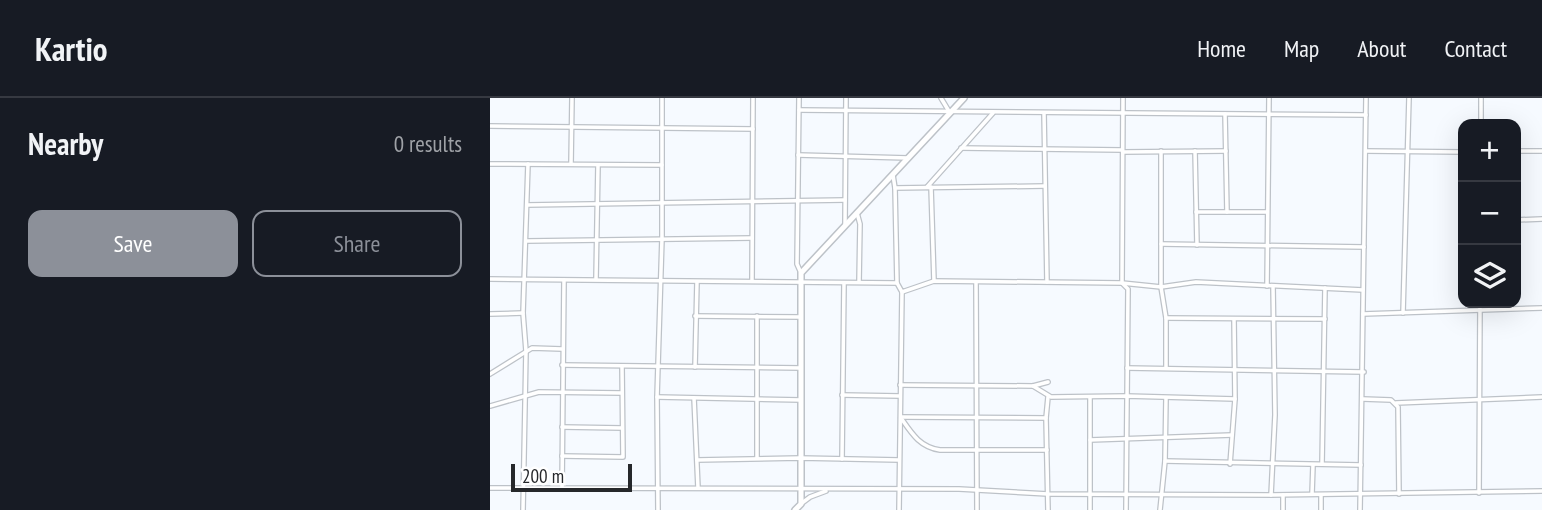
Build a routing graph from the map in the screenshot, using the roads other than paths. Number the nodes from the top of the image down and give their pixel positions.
1 (572, 98) edge
2 (662, 98) edge
3 (753, 98) edge
4 (799, 98) edge
5 (846, 98) edge
6 (941, 98) edge
7 (964, 98) edge
8 (1123, 98) edge
9 (1269, 98) edge
10 (1366, 98) edge
11 (1409, 98) edge
12 (1481, 98) edge
13 (799, 110) junction
14 (846, 111) junction
15 (950, 113) junction
16 (993, 113) junction
17 (1044, 113) junction
18 (1123, 114) junction
19 (1225, 114) junction
20 (1268, 114) junction
21 (1366, 115) junction
22 (1481, 119) edge
23 (490, 126) edge
24 (572, 127) junction
25 (662, 128) junction
26 (753, 129) junction
27 (961, 148) junction
28 (1044, 149) junction
29 (1226, 150) junction
30 (1122, 151) junction
31 (1161, 151) junction
32 (1195, 151) junction
33 (1366, 151) junction
34 (1408, 151) junction
35 (1521, 151) edge
36 (1542, 151) edge
37 (1458, 152) edge
38 (798, 155) junction
39 (846, 156) junction
40 (908, 158) junction
41 (490, 163) edge
42 (528, 164) junction
43 (571, 164) junction
44 (597, 165) junction
45 (662, 165) junction
46 (893, 173) junction
47 (1045, 186) junction
48 (929, 187) junction
49 (895, 188) junction
50 (845, 200) junction
51 (797, 201) junction
52 (752, 202) junction
53 (662, 203) junction
54 (597, 204) junction
55 (527, 205) junction
56 (856, 211) junction
57 (1195, 212) junction
58 (1227, 212) junction
59 (1268, 212) junction
60 (1542, 219) edge
61 (1521, 220) edge
62 (845, 223) junction
63 (662, 238) junction
64 (752, 238) junction
65 (527, 241) junction
66 (596, 241) junction
67 (1161, 244) junction
68 (1196, 245) junction
69 (1364, 247) junction
70 (1267, 248) junction
71 (801, 273) junction
72 (490, 279) edge
73 (526, 279) junction
74 (564, 279) junction
75 (596, 279) junction
76 (661, 281) junction
77 (752, 281) junction
78 (934, 281) junction
79 (697, 282) junction
80 (801, 282) junction
81 (859, 282) junction
82 (976, 282) junction
83 (1047, 282) junction
84 (845, 283) junction
85 (897, 283) junction
86 (1122, 284) junction
87 (1161, 286) junction
88 (1267, 286) junction
89 (1273, 286) junction
90 (1325, 288) junction
91 (1363, 290) junction
92 (902, 292) junction
93 (1542, 309) edge
94 (1480, 310) junction
95 (523, 313) junction
96 (1403, 313) junction
97 (490, 314) edge
98 (1363, 314) junction
99 (695, 316) junction
100 (757, 316) junction
101 (801, 317) junction
102 (1166, 318) junction
103 (1234, 319) junction
104 (1273, 319) junction
105 (1325, 319) junction
106 (562, 349) junction
107 (526, 351) junction
108 (562, 365) junction
109 (622, 366) junction
110 (657, 366) junction
111 (695, 367) junction
112 (757, 367) junction
113 (801, 368) junction
114 (1127, 368) junction
115 (1166, 368) junction
116 (1234, 370) junction
117 (1273, 370) junction
118 (1324, 371) junction
119 (1364, 372) junction
120 (490, 374) edge
121 (1048, 382) dead end
122 (900, 385) junction
123 (975, 386) junction
124 (1032, 386) junction
125 (562, 392) junction
126 (622, 393) junction
127 (525, 394) junction
128 (842, 395) junction
129 (900, 396) junction
130 (1126, 396) junction
131 (657, 397) junction
132 (1048, 397) junction
133 (1090, 397) junction
134 (1542, 397) edge
135 (694, 398) junction
136 (1166, 398) junction
137 (757, 399) junction
138 (1235, 399) junction
139 (1479, 399) junction
140 (801, 400) junction
141 (1363, 400) junction
142 (1396, 403) junction
143 (490, 406) edge
144 (900, 417) junction
145 (975, 418) junction
146 (1046, 418) junction
147 (562, 428) junction
148 (622, 428) junction
149 (1232, 435) junction
150 (1166, 438) junction
151 (1090, 440) junction
152 (1127, 440) junction
153 (975, 449) junction
154 (1047, 450) junction
155 (562, 456) junction
156 (800, 457) junction
157 (757, 459) junction
158 (842, 459) junction
159 (697, 460) junction
160 (900, 460) junction
161 (1165, 461) junction
162 (1230, 464) junction
163 (1271, 464) junction
164 (1313, 465) junction
165 (1322, 465) junction
166 (1361, 465) junction
167 (490, 488) edge
168 (522, 488) junction
169 (562, 488) junction
170 (698, 488) junction
171 (657, 489) junction
172 (800, 489) junction
173 (832, 489) junction
174 (899, 490) junction
175 (977, 491) junction
176 (1542, 491) edge
177 (1048, 494) junction
178 (1090, 494) junction
179 (1126, 494) junction
180 (1360, 494) junction
181 (1399, 494) junction
182 (1479, 494) junction
183 (1163, 495) junction
184 (1271, 495) junction
185 (1283, 495) junction
186 (1312, 495) junction
187 (1321, 495) junction
188 (801, 504) junction
189 (523, 510) edge
190 (658, 510) edge
191 (795, 510) edge
192 (899, 510) edge
193 (977, 510) edge
194 (1048, 510) edge
195 (1090, 510) edge
196 (1126, 510) edge
197 (1160, 510) edge
198 (1283, 510) edge
199 (1321, 510) edge
200 (1360, 510) edge

1 - 24 street
2 - 25 street
3 - 26 street
4 - 13 street
5 - 14 street
6 - 15 street
7 - 15 street
8 - 18 street
9 - 20 street
10 - 21 street
11 - 34 street
12 - 22 street
13 - 14 street
13 - 38 street
14 - 15 street
14 - 39 street
15 - 16 street
15 - 40 street
16 - 17 street
16 - 27 street
17 - 18 street
17 - 28 street
18 - 19 street
18 - 30 street
19 - 20 street
19 - 29 street
20 - 21 street
20 - 59 street
21 - 33 street
23 - 24 street
24 - 25 street
24 - 43 street
25 - 26 street
25 - 45 street
26 - 52 street
27 - 28 street
27 - 48 street
28 - 30 street
28 - 47 street
29 - 32 street
29 - 58 street
30 - 31 street
30 - 86 street
31 - 32 street
31 - 67 street
32 - 57 street
33 - 34 street
33 - 69 street
34 - 37 street
34 - 96 street
35 - 36 street
38 - 39 street
38 - 51 street
39 - 40 street
39 - 50 street
40 - 46 street
41 - 42 street
42 - 43 street
42 - 55 street
43 - 44 street
44 - 45 street
44 - 54 street
45 - 53 street
46 - 49 street
46 - 56 street
47 - 48 street
47 - 83 street
48 - 49 street
48 - 78 street
49 - 85 street
50 - 51 street
50 - 62 street
51 - 52 street
51 - 71 street
52 - 53 street
52 - 64 street
53 - 54 street
53 - 63 street
54 - 55 street
54 - 66 street
55 - 65 street
56 - 62 street
56 - 81 street
57 - 58 street
57 - 68 street
58 - 59 street
59 - 70 street
60 - 61 street
62 - 71 street
63 - 64 street
63 - 66 street
63 - 76 street
64 - 77 street
65 - 66 street
65 - 73 street
66 - 75 street
67 - 68 street
67 - 87 street
68 - 70 street
69 - 70 street
69 - 91 street
70 - 88 street
71 - 80 street
72 - 73 street
73 - 74 street
73 - 95 street
74 - 75 street
74 - 106 street
75 - 76 street
76 - 79 street
76 - 110 street
77 - 79 street
77 - 80 street
78 - 82 street
78 - 92 street
79 - 99 street
80 - 84 street
80 - 101 street
81 - 84 street
81 - 85 street
82 - 83 street
82 - 123 street
83 - 86 street
84 - 128 street
85 - 92 street
86 - 87 street
86 - 114 street
87 - 88 street
87 - 102 street
88 - 89 street
89 - 90 street
89 - 104 street
90 - 91 street
90 - 105 street
91 - 98 street
92 - 122 street
93 - 94 street
94 - 96 street
94 - 139 street
95 - 97 street
95 - 107 street
96 - 98 street
98 - 119 street
99 - 100 street
99 - 111 street
100 - 101 street
100 - 112 street
101 - 113 street
102 - 103 street
102 - 115 street
103 - 104 street
103 - 116 street
104 - 105 street
104 - 117 street
105 - 118 street
106 - 107 street
106 - 108 street
107 - 120 street
107 - 127 street
108 - 109 street
108 - 125 street
109 - 110 street
109 - 126 street
110 - 111 street
110 - 131 street
111 - 112 street
112 - 113 street
112 - 137 street
113 - 140 street
114 - 115 street
114 - 130 street
115 - 116 street
116 - 117 street
116 - 138 street
117 - 118 street
117 - 163 street
118 - 119 street
118 - 165 street
119 - 141 street
121 - 124 street
122 - 123 street
122 - 129 street
123 - 124 street
123 - 145 street
124 - 132 street
125 - 126 street
125 - 127 street
125 - 147 street
126 - 148 street
127 - 143 street
127 - 168 street
128 - 129 street
128 - 158 street
129 - 144 street
130 - 133 street
130 - 136 street
130 - 152 street
131 - 135 street
131 - 171 street
132 - 133 street
132 - 146 street
133 - 151 street
134 - 139 street
135 - 137 street
135 - 159 street
136 - 138 street
136 - 150 street
137 - 140 street
137 - 157 street
138 - 149 street
139 - 142 street
139 - 182 street
140 - 156 street
141 - 142 street
141 - 166 street
142 - 181 street
144 - 145 street
144 - 153 street
144 - 160 street
145 - 146 street
145 - 153 street
146 - 154 street
147 - 148 street
147 - 155 street
148 - 155 street
149 - 150 street
149 - 162 street
150 - 152 street
150 - 161 street
151 - 152 street
151 - 178 street
152 - 179 street
153 - 154 street
153 - 175 street
154 - 177 street
155 - 169 street
156 - 157 street
156 - 158 street
156 - 172 street
157 - 159 street
158 - 160 street
159 - 170 street
160 - 174 street
161 - 162 street
161 - 183 street
162 - 163 street
163 - 164 street
163 - 184 street
164 - 165 street
164 - 186 street
165 - 166 street
166 - 180 street
167 - 168 street
168 - 169 street
168 - 189 street
169 - 171 street
170 - 171 street
170 - 172 street
171 - 190 street
172 - 173 street
172 - 188 street
173 - 174 street
173 - 188 street
174 - 175 street
174 - 192 street
175 - 177 street
175 - 193 street
176 - 182 street
177 - 178 street
177 - 194 street
178 - 179 street
178 - 195 street
179 - 183 street
179 - 196 street
180 - 181 street
180 - 187 street
180 - 200 street
181 - 182 street
183 - 184 street
183 - 197 street
184 - 185 street
185 - 186 street
185 - 198 street
186 - 187 street
187 - 199 street
188 - 191 street

